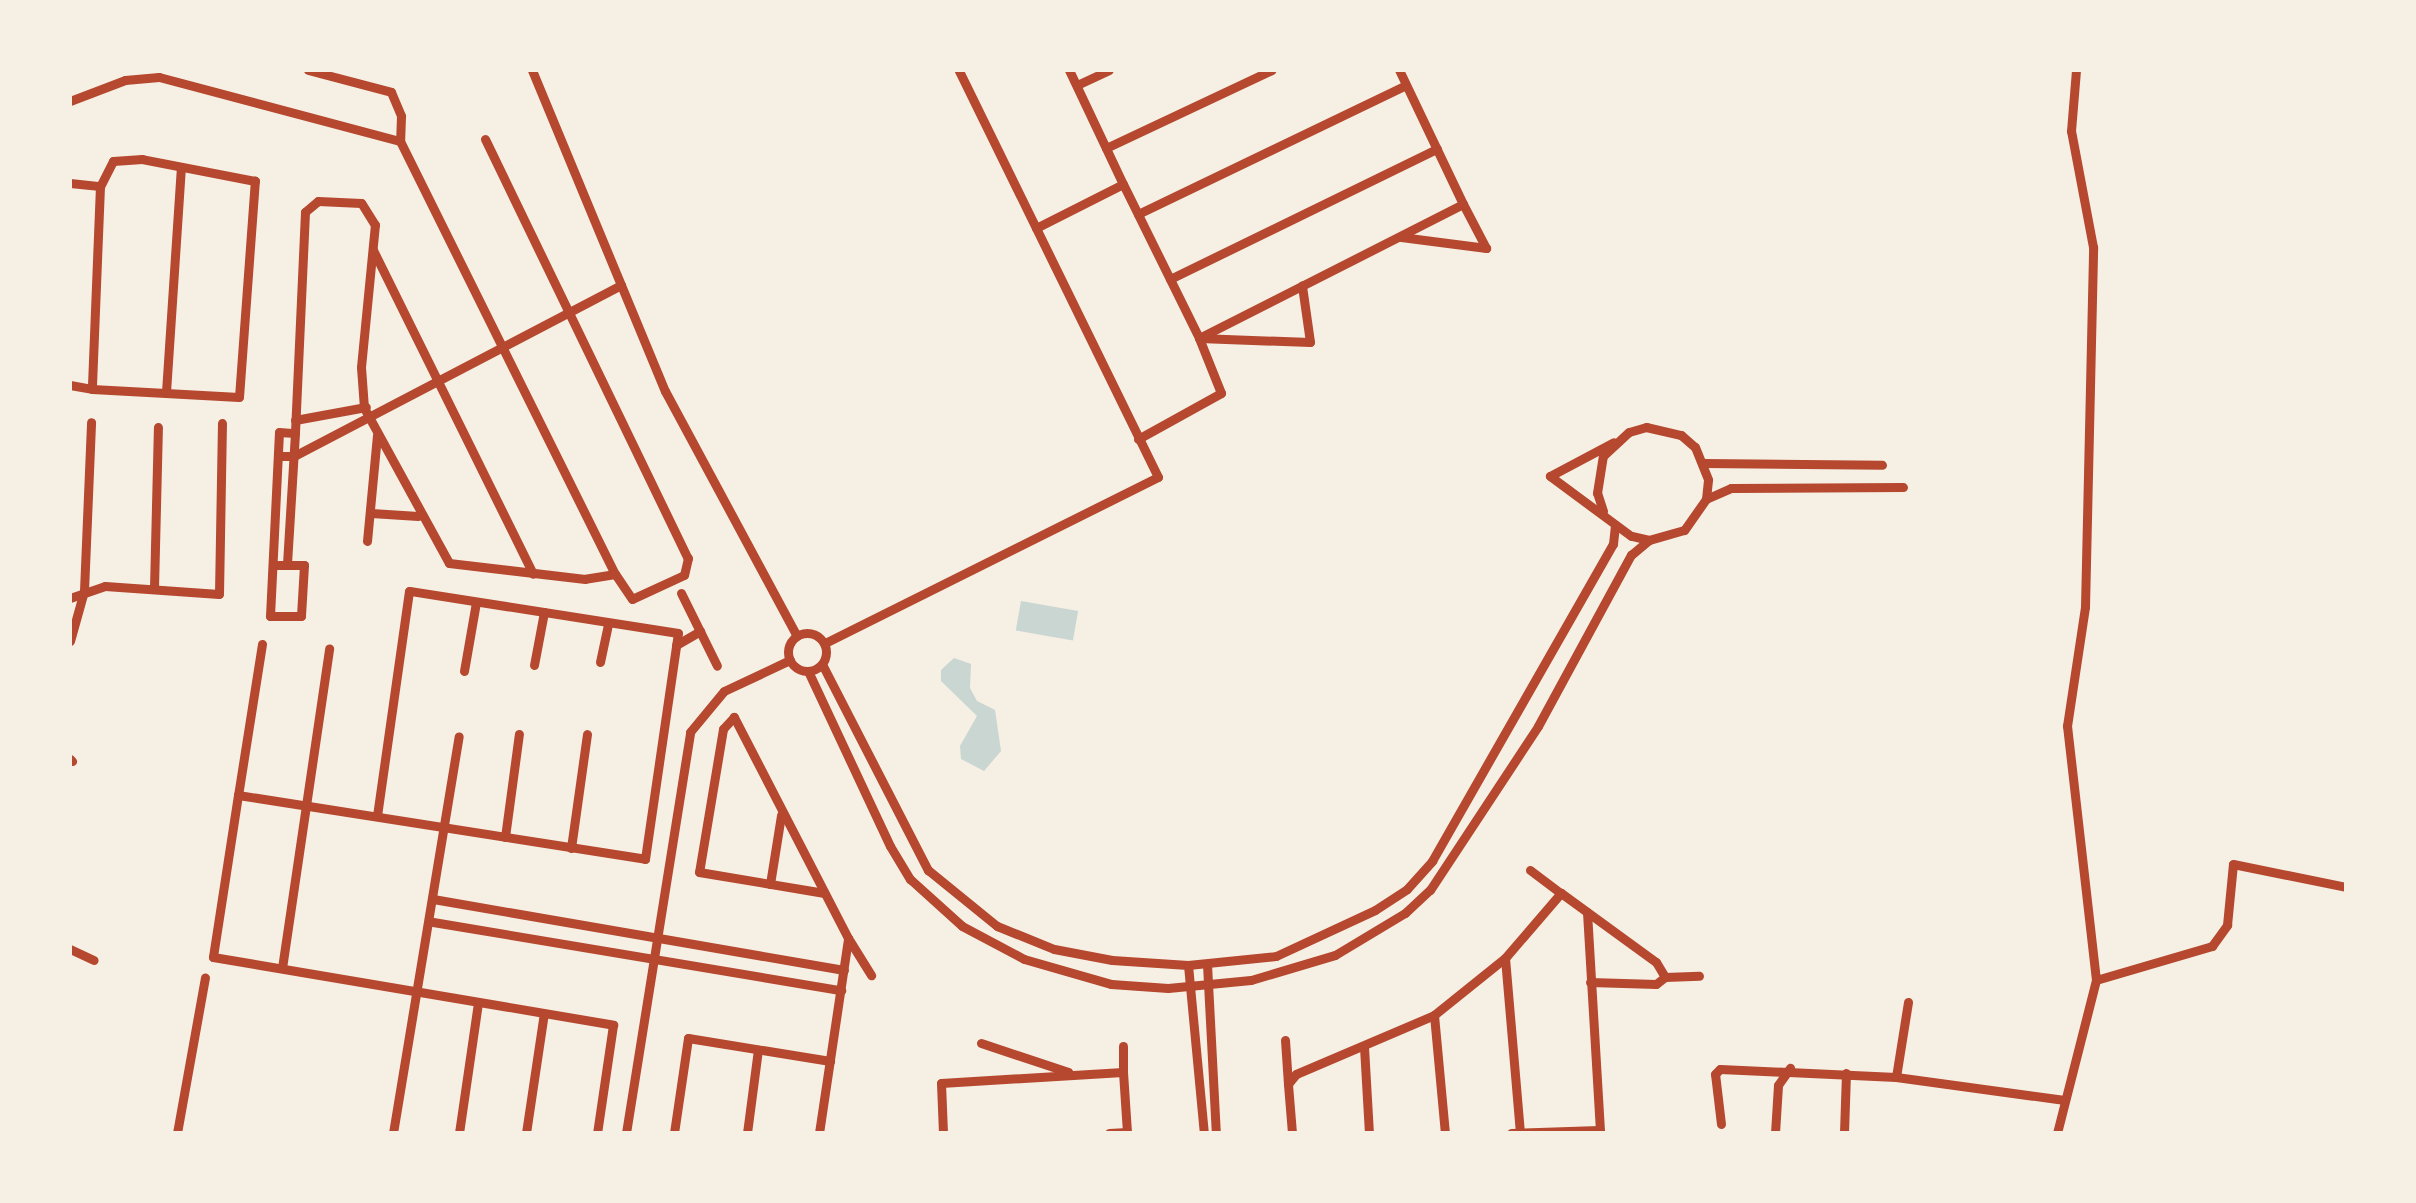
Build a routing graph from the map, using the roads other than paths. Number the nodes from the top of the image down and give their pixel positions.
1 (157, 70) edge
2 (308, 70) edge
3 (532, 70) edge
4 (959, 70) edge
5 (1069, 70) edge
6 (1109, 70) edge
7 (1272, 70) edge
8 (1399, 70) edge
9 (2076, 70) edge
10 (145, 77) junction
11 (1406, 85) junction
12 (1077, 86) junction
13 (70, 101) edge
14 (485, 139) dead end
15 (400, 141) junction
16 (1106, 148) junction
17 (1436, 149) junction
18 (181, 168) junction
19 (70, 184) edge
20 (1123, 184) junction
21 (100, 186) junction
22 (1463, 204) junction
23 (1138, 214) junction
24 (1036, 228) junction
25 (1399, 237) junction
26 (372, 248) junction
27 (1170, 279) junction
28 (621, 286) junction
29 (1302, 286) junction
30 (572, 313) junction
31 (1199, 338) junction
32 (502, 346) junction
33 (441, 377) junction
34 (70, 386) edge
35 (92, 389) junction
36 (166, 392) junction
37 (365, 412) junction
38 (295, 420) junction
39 (91, 422) dead end
40 (222, 422) dead end
41 (158, 427) dead end
42 (295, 432) junction
43 (377, 433) junction
44 (1138, 440) junction
45 (1614, 442) junction
46 (278, 456) junction
47 (294, 456) junction
48 (1704, 463) junction
49 (1882, 465) dead end
50 (1903, 488) dead end
51 (1706, 500) junction
52 (1603, 510) junction
53 (371, 513) junction
54 (418, 516) junction
55 (1615, 526) junction
56 (1649, 540) junction
57 (367, 541) dead end
58 (273, 565) junction
59 (287, 565) junction
60 (532, 574) junction
61 (615, 574) junction
62 (154, 588) junction
63 (84, 591) junction
64 (681, 593) dead end
65 (70, 598) edge
66 (476, 602) junction
67 (544, 612) junction
68 (608, 622) junction
69 (700, 631) junction
70 (797, 636) junction
71 (70, 641) edge
72 (262, 644) dead end
73 (825, 644) junction
74 (676, 645) junction
75 (329, 648) dead end
76 (790, 660) junction
77 (600, 662) dead end
78 (534, 664) dead end
79 (822, 664) junction
80 (716, 666) dead end
81 (808, 671) junction
82 (464, 672) dead end
83 (1506, 732) junction
84 (519, 734) dead end
85 (588, 734) dead end
86 (459, 736) dead end
87 (1526, 745) junction
88 (868, 760) junction
89 (850, 766) junction
90 (238, 795) junction
91 (304, 804) junction
92 (782, 812) junction
93 (377, 816) junction
94 (443, 827) junction
95 (505, 837) junction
96 (570, 848) junction
97 (1530, 870) dead end
98 (770, 884) junction
99 (2346, 887) edge
100 (824, 893) junction
101 (1560, 893) junction
102 (1393, 898) junction
103 (433, 899) junction
104 (1587, 912) junction
105 (1406, 913) junction
106 (433, 922) junction
107 (658, 938) junction
108 (848, 938) junction
109 (70, 949) edge
110 (1505, 958) junction
111 (654, 959) junction
112 (94, 960) dead end
113 (1207, 964) junction
114 (1188, 965) junction
115 (282, 968) junction
116 (844, 970) junction
117 (871, 974) dead end
118 (1700, 976) dead end
119 (1664, 977) junction
120 (204, 978) dead end
121 (2096, 980) junction
122 (1590, 982) junction
123 (1208, 986) junction
124 (1190, 987) junction
125 (841, 990) junction
126 (420, 992) junction
127 (478, 1002) junction
128 (1908, 1002) dead end
129 (544, 1013) junction
130 (1434, 1015) junction
131 (1285, 1040) dead end
132 (981, 1043) dead end
133 (1212, 1043) junction
134 (1198, 1044) junction
135 (1123, 1046) dead end
136 (1364, 1048) junction
137 (758, 1050) junction
138 (830, 1061) junction
139 (1790, 1068) junction
140 (1122, 1072) junction
141 (1846, 1073) junction
142 (1075, 1074) junction
143 (1896, 1076) junction
144 (1288, 1084) junction
145 (2064, 1100) junction
146 (1721, 1124) dead end
147 (1127, 1132) edge
148 (1600, 1132) edge
149 (177, 1133) edge
150 (393, 1133) edge
151 (459, 1133) edge
152 (526, 1133) edge
153 (597, 1133) edge
154 (626, 1133) edge
155 (674, 1133) edge
156 (747, 1133) edge
157 (820, 1133) edge
158 (943, 1133) edge
159 (1110, 1133) edge
160 (1204, 1133) edge
161 (1216, 1133) edge
162 (1292, 1133) edge
163 (1369, 1133) edge
164 (1444, 1133) edge
165 (1511, 1133) edge
166 (1520, 1133) edge
167 (1775, 1133) edge
168 (1844, 1133) edge
169 (2057, 1133) edge

1 - 10 street
2 - 15 street
3 - 28 street
4 - 24 street
5 - 12 street
6 - 12 street
7 - 16 street
8 - 11 street
9 - 121 street
10 - 13 street
10 - 15 street
11 - 17 street
11 - 23 street
12 - 16 street
14 - 30 street
15 - 32 street
16 - 20 street
17 - 22 street
17 - 27 street
18 - 21 street
18 - 36 street
18 - 36 street
19 - 21 street
20 - 23 street
20 - 24 street
21 - 35 street
22 - 25 street
22 - 25 street
23 - 27 street
24 - 44 street
25 - 29 street
26 - 33 street
26 - 37 street
26 - 38 street
27 - 31 street
28 - 30 street
28 - 70 street
29 - 31 street
29 - 31 street
30 - 32 street
30 - 61 street
31 - 44 street
32 - 33 street
32 - 61 street
33 - 37 street
33 - 60 street
34 - 35 street
35 - 36 street
37 - 38 street
37 - 43 street
37 - 47 street
38 - 42 street
39 - 63 street
40 - 62 street
41 - 62 street
42 - 46 street
42 - 47 street
43 - 53 street
43 - 54 street
44 - 73 street
45 - 48 street
45 - 52 street
45 - 52 street
46 - 47 street
46 - 58 street
47 - 59 street
48 - 49 street
48 - 51 street
50 - 51 street
51 - 56 street
52 - 55 street
53 - 54 street
53 - 57 street
54 - 60 street
55 - 56 street
55 - 83 street
56 - 87 street
58 - 59 street
58 - 59 street
60 - 61 street
62 - 63 street
63 - 65 street
63 - 71 street
64 - 69 street
66 - 67 street
66 - 82 street
66 - 93 street
67 - 68 street
67 - 78 street
68 - 74 street
68 - 77 street
69 - 74 street
69 - 80 street
70 - 73 street
70 - 76 street
72 - 90 street
73 - 79 street
74 - 96 street
75 - 91 street
76 - 81 street
76 - 107 street
79 - 81 street
79 - 88 street
81 - 89 street
83 - 87 street
83 - 102 street
84 - 95 street
85 - 96 street
86 - 94 street
87 - 105 street
88 - 89 street
88 - 114 street
89 - 124 street
90 - 91 street
90 - 115 street
91 - 93 street
91 - 115 street
92 - 98 street
92 - 98 street
92 - 100 street
93 - 94 street
94 - 95 street
94 - 103 street
95 - 96 street
97 - 101 street
98 - 100 street
99 - 121 street
100 - 108 street
101 - 104 street
101 - 110 street
102 - 105 street
102 - 113 street
103 - 106 street
103 - 107 street
104 - 119 street
104 - 122 street
105 - 123 street
106 - 111 street
106 - 126 street
107 - 111 street
107 - 116 street
108 - 116 street
108 - 117 street
109 - 112 street
110 - 130 street
110 - 166 street
111 - 125 street
111 - 154 street
113 - 114 street
113 - 123 street
114 - 124 street
115 - 126 street
116 - 125 street
118 - 119 street
119 - 122 street
120 - 149 street
121 - 145 street
122 - 148 street
123 - 124 street
123 - 133 street
124 - 134 street
125 - 138 street
126 - 127 street
126 - 150 street
127 - 129 street
127 - 151 street
128 - 143 street
129 - 152 street
129 - 153 street
130 - 136 street
130 - 164 street
131 - 144 street
132 - 142 street
133 - 134 street
133 - 161 street
134 - 160 street
135 - 140 street
136 - 144 street
136 - 163 street
137 - 138 street
137 - 155 street
137 - 156 street
138 - 157 street
139 - 141 street
139 - 146 street
139 - 167 street
140 - 142 street
140 - 147 street
141 - 143 street
141 - 168 street
142 - 158 street
143 - 145 street
144 - 162 street
145 - 169 street
147 - 159 street
148 - 166 street
165 - 166 street

